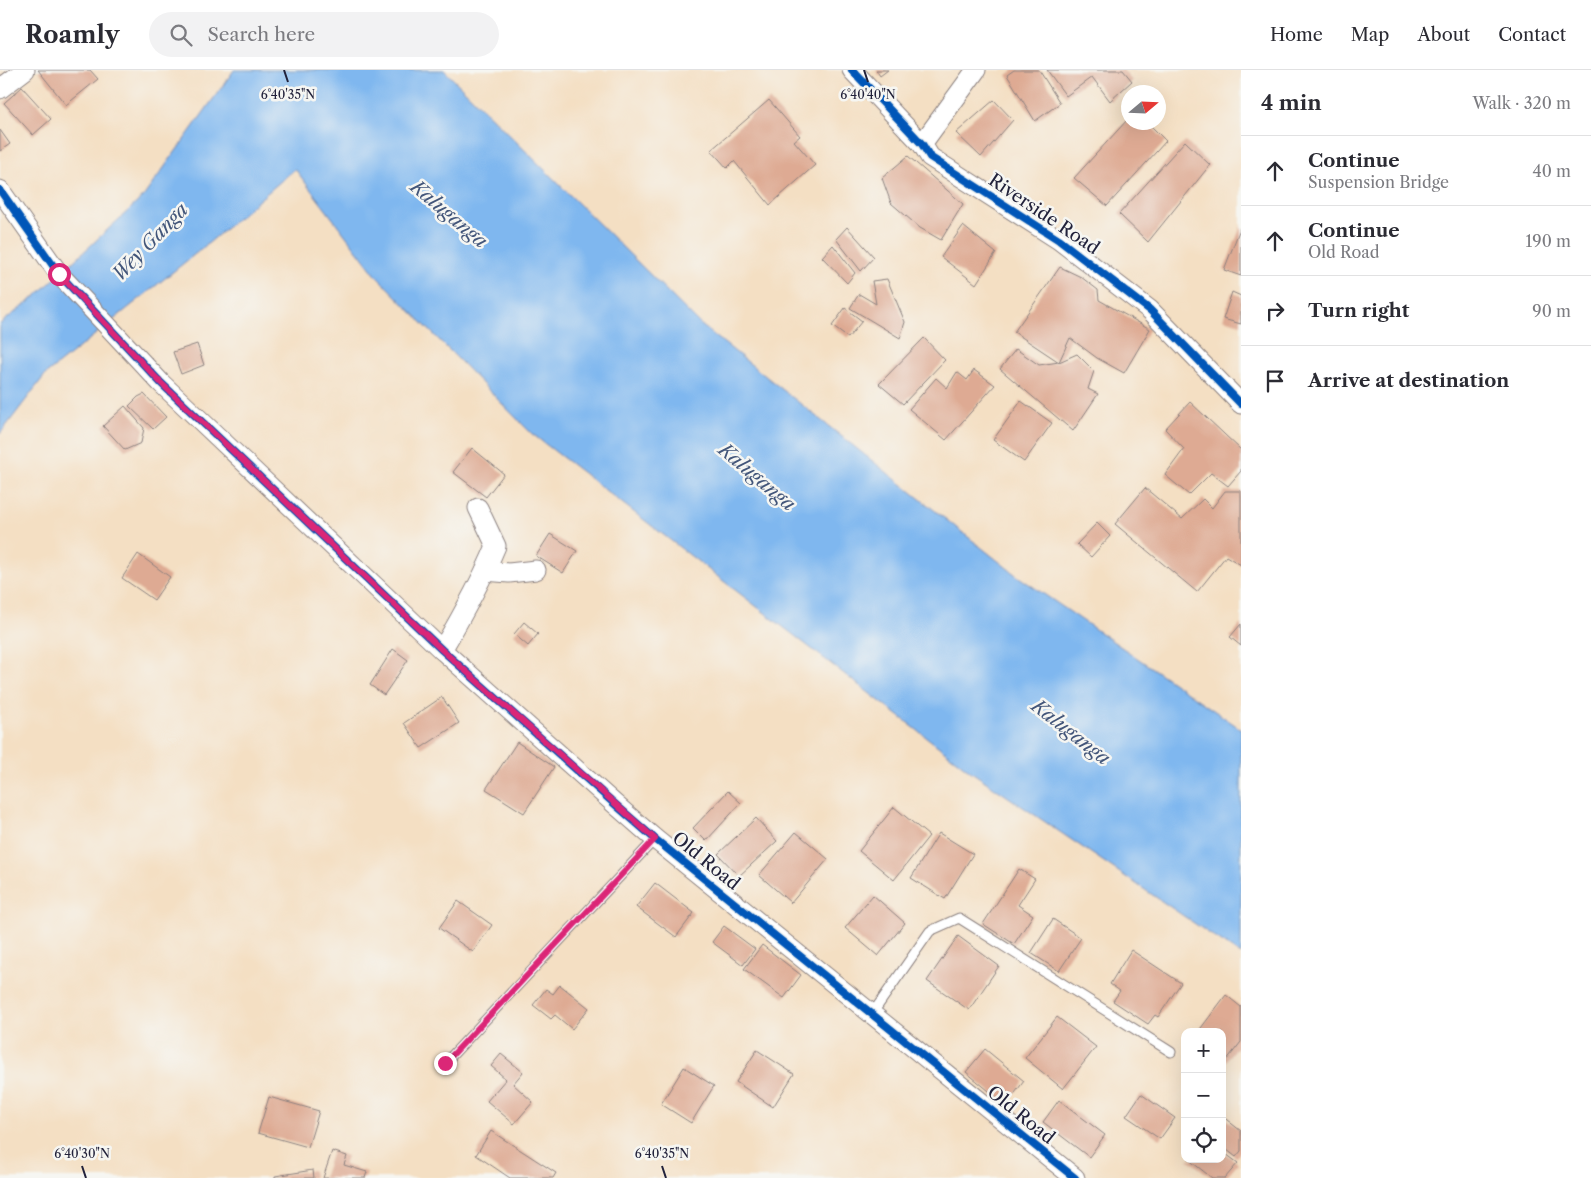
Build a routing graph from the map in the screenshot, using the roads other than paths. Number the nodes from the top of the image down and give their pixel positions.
1 (25, 70) edge
2 (852, 70) edge
3 (976, 70) edge
4 (0, 89) edge
5 (922, 144) junction
6 (0, 190) edge
7 (1241, 404) edge
8 (478, 508) dead end
9 (536, 570) dead end
10 (486, 571) junction
11 (442, 650) junction
12 (655, 839) junction
13 (872, 1014) junction
14 (1171, 1052) dead end
15 (445, 1063) dead end
16 (1075, 1178) edge

1 - 4 street
2 - 5 street, Riverside Road
3 - 5 street
5 - 7 street, Riverside Road
6 - 11 street, Old Road
8 - 10 street
9 - 10 street
10 - 11 street
11 - 12 street, Old Road
12 - 13 street, Old Road
12 - 15 lane
13 - 14 lane
13 - 16 street, Old Road

